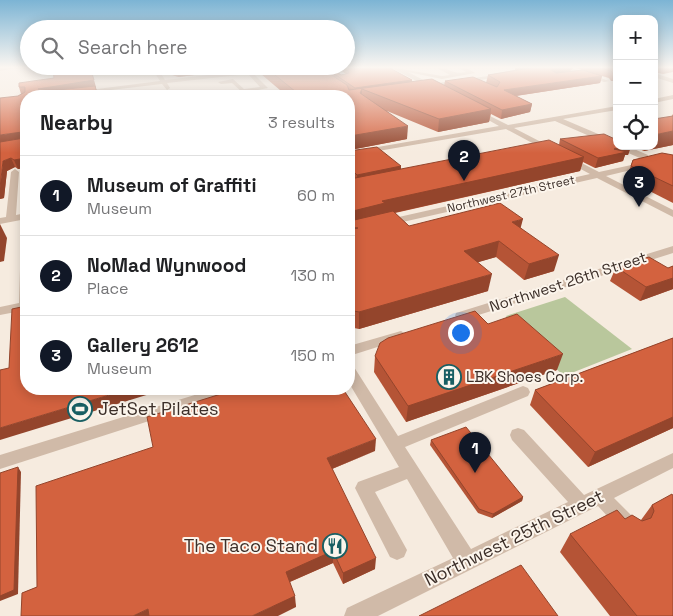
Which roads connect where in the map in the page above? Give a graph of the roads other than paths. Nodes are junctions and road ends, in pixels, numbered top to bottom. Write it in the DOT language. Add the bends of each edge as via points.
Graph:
graph roads {
  1 [pos="673,97"];
  2 [pos="658,100"];
  3 [pos="472,108"];
  4 [pos="613,109"];
  5 [pos="557,119"];
  6 [pos="506,127"];
  7 [pos="409,132"];
  8 [pos="421,142"];
  9 [pos="613,144"];
  10 [pos="548,148"];
  11 [pos="628,150"];
  12 [pos="527,152"];
  13 [pos="355,153"];
  14 [pos="645,157"];
  15 [pos="673,158"];
  16 [pos="15,172"];
  17 [pos="598,175"];
  18 [pos="20,184"];
  19 [pos="14,185"];
  20 [pos="20,199"];
  21 [pos="12,200"];
  22 [pos="673,214"];
  23 [pos="20,217"];
  24 [pos="11,219"];
  25 [pos="0,221"];
  26 [pos="378,225"];
  27 [pos="673,249"];
  28 [pos="20,306"];
  29 [pos="0,311"];
  30 [pos="449,320"];
  31 [pos="412,332"];
  32 [pos="355,349"];
  33 [pos="355,381"];
  34 [pos="523,392"];
  35 [pos="212,395"];
  36 [pos="518,435"];
  37 [pos="395,444"];
  38 [pos="673,460"];
  39 [pos="0,462"];
  40 [pos="411,470"];
  41 [pos="600,496"];
  42 [pos="582,505"];
  43 [pos="630,528"];
  44 [pos="397,550"];
  45 [pos="466,560"];
  46 [pos="355,616"];
  1 -- 2 [label="street"];
  3 -- 6 [label="street"];
  4 -- 5 [label="street"];
  5 -- 6 [label="street"];
  5 -- 9 [label="street"];
  6 -- 8 [label="street"];
  6 -- 10 [label="street"];
  7 -- 8 [label="street"];
  8 -- 13 [label="street"];
  10 -- 12 [label="street"];
  10 -- 17 [label="street"];
  11 -- 14 [label="street"];
  15 -- 17 [label="street, Northwest 27th Street"];
  16 -- 19 [label="street"];
  17 -- 22 [label="street"];
  17 -- 26 [label="street, Northwest 27th Street"];
  18 -- 19 [label="street"];
  19 -- 21 [label="street"];
  20 -- 21 [label="street"];
  21 -- 24 [label="street"];
  23 -- 24 [label="street"];
  24 -- 25 [label="street"];
  27 -- 30 [label="street, Northwest 26th Street"];
  28 -- 29 [label="street"];
  31 -- 32 [label="street"];
  33 -- 37 [label="street"];
  34 -- 37 [label="street"];
  35 -- 39 [label="street"];
  36 -- 42 [label="street"];
  37 -- 40 [label="street"];
  38 -- 41 [label="street, Northwest 25th Street"];
  40 -- 44 [label="street" via="364,488"];
  40 -- 45 [label="street"];
  41 -- 42 [label="street, Northwest 25th Street"];
  41 -- 43 [label="street"];
  42 -- 45 [label="street, Northwest 25th Street"];
  45 -- 46 [label="street, Northwest 25th Street"];
}
